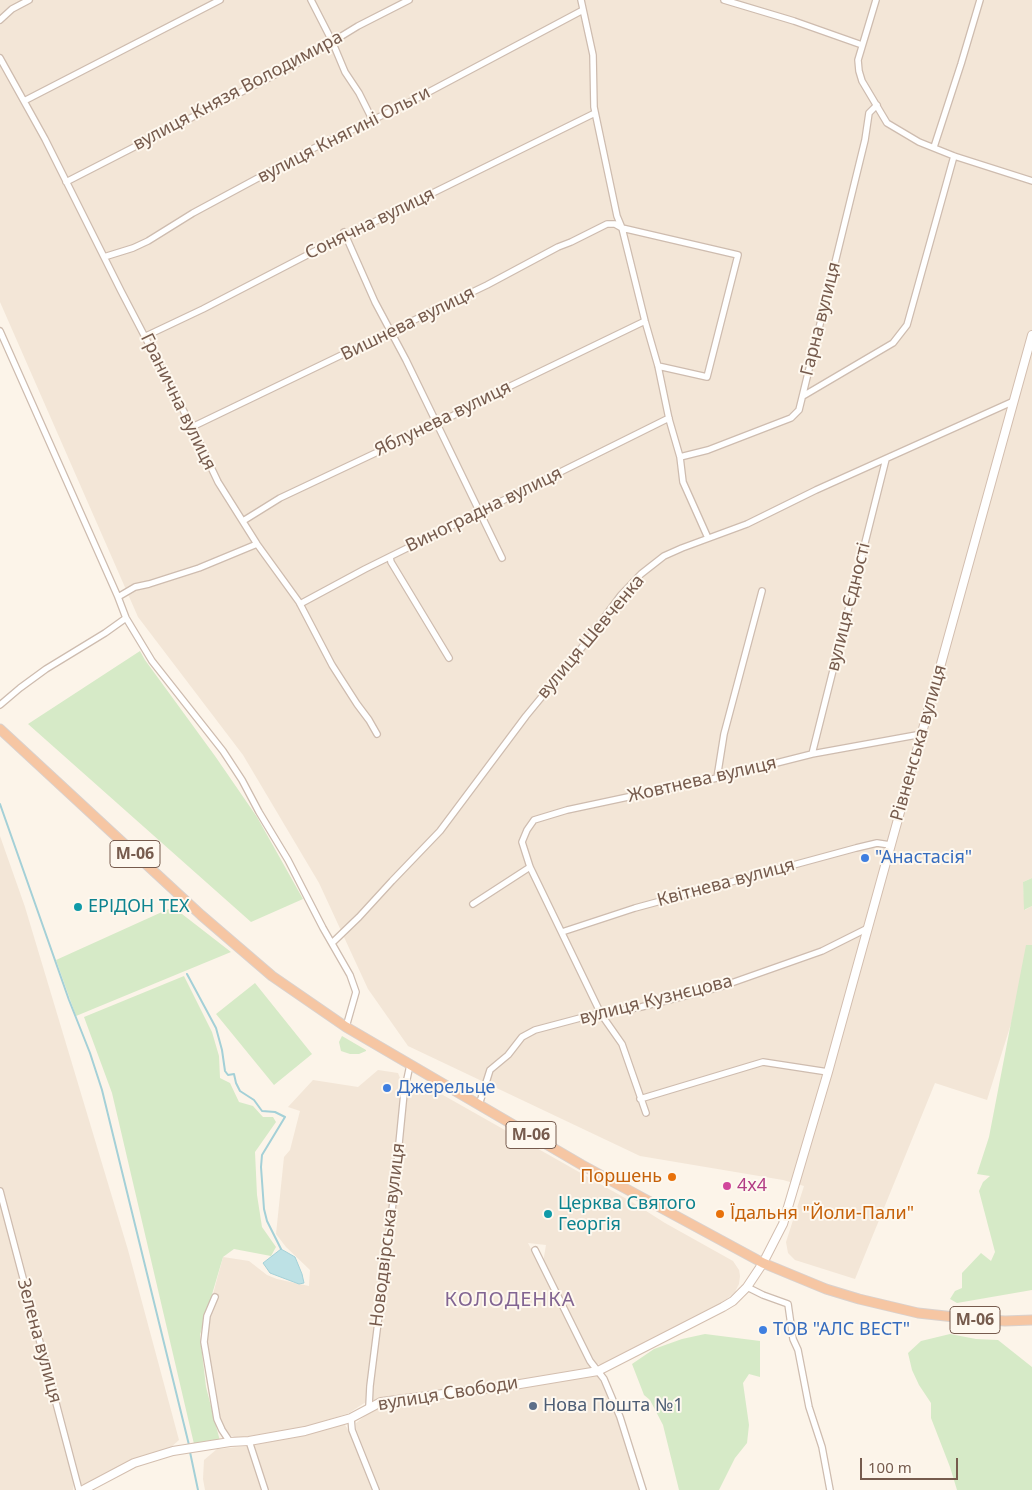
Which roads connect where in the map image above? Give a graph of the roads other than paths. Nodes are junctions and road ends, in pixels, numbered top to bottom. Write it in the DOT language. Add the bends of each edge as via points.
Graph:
graph roads {
  1 [pos="29,0"];
  2 [pos="220,0"];
  3 [pos="311,0"];
  4 [pos="409,0"];
  5 [pos="581,0"];
  6 [pos="724,0"];
  7 [pos="876,0"];
  8 [pos="980,0"];
  9 [pos="583,10"];
  10 [pos="0,20"];
  11 [pos="332,42"];
  12 [pos="862,45"];
  13 [pos="0,58"];
  14 [pos="24,101"];
  15 [pos="876,105"];
  16 [pos="595,113"];
  17 [pos="372,119"];
  18 [pos="934,148"];
  19 [pos="954,156"];
  20 [pos="1032,181"];
  21 [pos="66,182"];
  22 [pos="622,228"];
  23 [pos="345,234"];
  24 [pos="104,257"];
  25 [pos="645,321"];
  26 [pos="0,331"];
  27 [pos="392,332"];
  28 [pos="1032,335"];
  29 [pos="146,336"];
  30 [pos="658,366"];
  31 [pos="803,396"];
  32 [pos="1014,401"];
  33 [pos="669,418"];
  34 [pos="437,424"];
  35 [pos="192,427"];
  36 [pos="680,457"];
  37 [pos="886,459"];
  38 [pos="480,513"];
  39 [pos="243,521"];
  40 [pos="708,538"];
  41 [pos="258,544"];
  42 [pos="390,557"];
  43 [pos="502,558"];
  44 [pos="762,591"];
  45 [pos="118,597"];
  46 [pos="300,604"];
  47 [pos="126,618"];
  48 [pos="449,658"];
  49 [pos="0,705"];
  50 [pos="0,729"];
  51 [pos="377,734"];
  52 [pos="922,734"];
  53 [pos="812,754"];
  54 [pos="717,778"];
  55 [pos="890,844"];
  56 [pos="530,867"];
  57 [pos="473,904"];
  58 [pos="866,929"];
  59 [pos="562,932"];
  60 [pos="332,943"];
  61 [pos="601,1014"];
  62 [pos="346,1027"];
  63 [pos="410,1065"];
  64 [pos="828,1072"];
  65 [pos="640,1099"];
  66 [pos="479,1105"];
  67 [pos="646,1113"];
  68 [pos="0,1192"];
  69 [pos="535,1250"];
  70 [pos="763,1263"];
  71 [pos="747,1287"];
  72 [pos="215,1297"];
  73 [pos="1032,1320"];
  74 [pos="598,1370"];
  75 [pos="369,1406"];
  76 [pos="351,1418"];
  77 [pos="249,1441"];
  78 [pos="230,1442"];
  79 [pos="79,1490"];
  80 [pos="83,1490"];
  81 [pos="265,1490"];
  82 [pos="376,1490"];
  83 [pos="643,1490"];
  84 [pos="830,1490"];
  1 -- 10 [label="street"];
  2 -- 14 [label="street"];
  3 -- 11 [label="street"];
  4 -- 11 [label="street, вулиця Князя Володимира"];
  5 -- 9 [label="street"];
  6 -- 12 [label="street"];
  7 -- 12 [label="street"];
  8 -- 18 [label="street"];
  9 -- 16 [label="street" via="593,55"];
  9 -- 17 [label="street, вулиця Княгині Ольги"];
  11 -- 17 [label="street"];
  11 -- 21 [label="street, вулиця Князя Володимира"];
  12 -- 15 [label="street" via="859,71"];
  13 -- 14 [label="street, Гранична вулиця"];
  14 -- 21 [label="street, Гранична вулиця"];
  15 -- 18 [label="street" via="887,123"];
  15 -- 31 [label="street, Гарна вулиця" via="869,113"];
  16 -- 22 [label="street"];
  16 -- 23 [label="street, Сонячна вулиця"];
  17 -- 24 [label="street, вулиця Княгині Ольги" via="148,241"];
  18 -- 19 [label="street"];
  19 -- 20 [label="street"];
  19 -- 31 [label="street" via="907,325 893,343"];
  21 -- 24 [label="street, Гранична вулиця"];
  22 -- 25 [label="street"];
  22 -- 27 [label="street, Вишнева вулиця" via="607,224 594,229"];
  22 -- 30 [label="street, Вишнева вулиця" via="738,255 707,377"];
  23 -- 27 [label="street"];
  23 -- 29 [label="street, Сонячна вулиця"];
  24 -- 29 [label="street, Гранична вулиця"];
  25 -- 30 [label="street"];
  25 -- 34 [label="street, Яблунева вулиця"];
  26 -- 45 [label="street"];
  27 -- 34 [label="street"];
  27 -- 35 [label="street, Вишнева вулиця"];
  28 -- 32 [label="main road, Рівненська вулиця"];
  29 -- 35 [label="street, Гранична вулиця"];
  30 -- 33 [label="street"];
  31 -- 36 [label="street, Гарна вулиця" via="799,410 791,418 708,450"];
  32 -- 37 [label="street, вулиця Шевченка"];
  32 -- 52 [label="main road, Рівненська вулиця"];
  33 -- 36 [label="street"];
  33 -- 38 [label="street, Виноградна вулиця"];
  34 -- 38 [label="street"];
  34 -- 39 [label="street, Яблунева вулиця" via="280,498"];
  35 -- 39 [label="street, Гранична вулиця" via="218,482"];
  36 -- 40 [label="street" via="683,482"];
  37 -- 40 [label="street, вулиця Шевченка" via="747,524"];
  37 -- 53 [label="street, вулиця Єдності"];
  38 -- 42 [label="street, Виноградна вулиця"];
  38 -- 43 [label="street"];
  39 -- 41 [label="street, Гранична вулиця"];
  40 -- 60 [label="street, вулиця Шевченка" via="664,556 621,595 440,831"];
  41 -- 45 [label="street" via="199,568 135,587"];
  41 -- 46 [label="street, Гранична вулиця"];
  42 -- 46 [label="street, Виноградна вулиця"];
  42 -- 48 [label="street"];
  44 -- 54 [label="street" via="724,734"];
  45 -- 47 [label="street"];
  46 -- 51 [label="street, Гранична вулиця" via="332,665"];
  47 -- 49 [label="street" via="46,669"];
  47 -- 60 [label="street" via="152,661 242,780"];
  50 -- 62 [label="highway, М-06" via="251,959"];
  52 -- 53 [label="street, Жовтнева вулиця"];
  52 -- 55 [label="main road, Рівненська вулиця"];
  53 -- 54 [label="street, Жовтнева вулиця"];
  54 -- 56 [label="street, Жовтнева вулиця" via="534,820 522,842"];
  55 -- 58 [label="main road, Рівненська вулиця"];
  55 -- 59 [label="street, Квітнева вулиця" via="877,842"];
  56 -- 57 [label="street"];
  56 -- 59 [label="street, Жовтнева вулиця"];
  58 -- 61 [label="street, вулиця Кузнєцова" via="822,951 720,987"];
  58 -- 64 [label="main road, Рівненська вулиця"];
  59 -- 61 [label="street, Жовтнева вулиця"];
  60 -- 62 [label="street" via="356,992"];
  61 -- 65 [label="street, Жовтнева вулиця" via="622,1044"];
  61 -- 66 [label="street, вулиця Кузнєцова" via="522,1036 508,1055 490,1070"];
  62 -- 63 [label="highway, М-06"];
  63 -- 66 [label="highway, М-06"];
  63 -- 75 [label="street, Новодвірська вулиця" via="404,1093"];
  64 -- 65 [label="street" via="763,1062"];
  64 -- 70 [label="main road, Рівненська вулиця" via="783,1224"];
  65 -- 67 [label="street, Жовтнева вулиця"];
  66 -- 70 [label="highway, М-06"];
  68 -- 79 [label="street, Зелена вулиця"];
  69 -- 74 [label="street" via="590,1361"];
  70 -- 71 [label="main road, вулиця Свободи"];
  70 -- 73 [label="highway, М-06" via="859,1299 918,1313 1005,1321"];
  71 -- 74 [label="main road, вулиця Свободи" via="723,1307"];
  71 -- 84 [label="street" via="788,1304 793,1339"];
  72 -- 78 [label="street" via="207,1316 204,1342 217,1419"];
  74 -- 75 [label="main road, вулиця Свободи" via="505,1386 400,1398"];
  74 -- 83 [label="street" via="620,1417"];
  75 -- 76 [label="main road, вулиця Свободи"];
  76 -- 77 [label="main road, вулиця Свободи" via="305,1431"];
  76 -- 82 [label="street" via="352,1430"];
  77 -- 78 [label="main road, вулиця Свободи"];
  77 -- 81 [label="street"];
  78 -- 80 [label="main road, вулиця Свободи" via="134,1462"];
}
